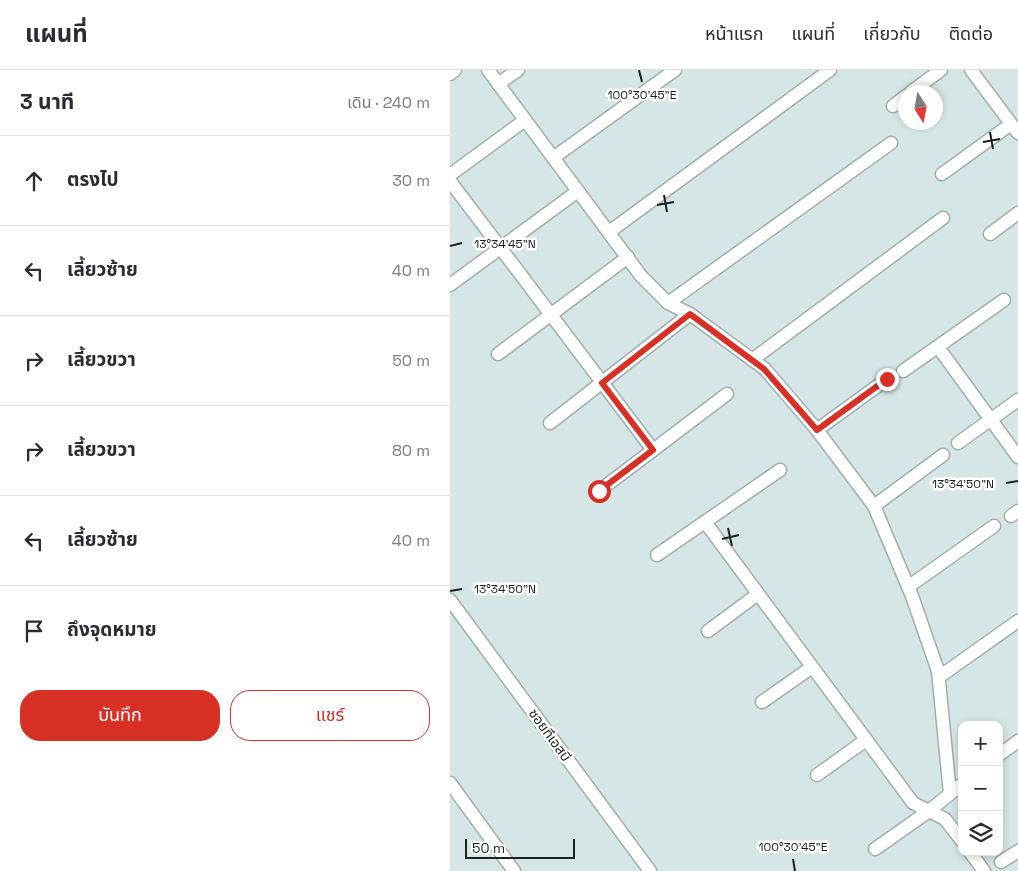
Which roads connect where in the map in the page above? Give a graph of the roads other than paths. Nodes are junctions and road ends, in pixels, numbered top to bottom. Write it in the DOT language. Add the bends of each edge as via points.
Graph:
graph roads {
  1 [pos="455,70"];
  2 [pos="488,70"];
  3 [pos="518,70"];
  4 [pos="675,70"];
  5 [pos="830,70"];
  6 [pos="941,70"];
  7 [pos="971,70"];
  8 [pos="450,74"];
  9 [pos="498,84"];
  10 [pos="921,85"];
  11 [pos="898,102"];
  12 [pos="893,106"];
  13 [pos="525,120"];
  14 [pos="1015,128"];
  15 [pos="891,143"];
  16 [pos="553,158"];
  17 [pos="942,174"];
  18 [pos="450,175"];
  19 [pos="450,181"];
  20 [pos="578,191"];
  21 [pos="1018,213"];
  22 [pos="943,218"];
  23 [pos="609,232"];
  24 [pos="990,234"];
  25 [pos="500,248"];
  26 [pos="628,258"];
  27 [pos="450,285"];
  28 [pos="1004,300"];
  29 [pos="668,302"];
  30 [pos="690,314"];
  31 [pos="551,315"];
  32 [pos="938,347"];
  33 [pos="498,354"];
  34 [pos="752,360"];
  35 [pos="904,371"];
  36 [pos="887,379"];
  37 [pos="602,383"];
  38 [pos="727,394"];
  39 [pos="1018,400"];
  40 [pos="991,420"];
  41 [pos="550,423"];
  42 [pos="817,430"];
  43 [pos="958,443"];
  44 [pos="653,450"];
  45 [pos="943,456"];
  46 [pos="1018,457"];
  47 [pos="780,470"];
  48 [pos="599,491"];
  49 [pos="874,506"];
  50 [pos="705,522"];
  51 [pos="994,526"];
  52 [pos="657,555"];
  53 [pos="908,586"];
  54 [pos="758,594"];
  55 [pos="450,600"];
  56 [pos="1018,622"];
  57 [pos="708,631"];
  58 [pos="812,667"];
  59 [pos="939,677"];
  60 [pos="762,702"];
  61 [pos="866,740"];
  62 [pos="1016,745"];
  63 [pos="1003,753"];
  64 [pos="817,775"];
  65 [pos="450,783"];
  66 [pos="958,787"];
  67 [pos="950,794"];
  68 [pos="928,811"];
  69 [pos="958,836"];
  70 [pos="874,848"];
  71 [pos="1018,851"];
  72 [pos="973,856"];
  73 [pos="1001,862"];
  74 [pos="514,871"];
  75 [pos="650,871"];
  76 [pos="984,871"];
  1 -- 8 [label="street"];
  2 -- 9 [label="street"];
  3 -- 9 [label="street"];
  4 -- 16 [label="street"];
  5 -- 23 [label="street"];
  6 -- 10 [label="street"];
  7 -- 14 [label="street"];
  9 -- 13 [label="street"];
  11 -- 12 [label="street"];
  13 -- 16 [label="street"];
  13 -- 18 [label="street"];
  14 -- 17 [label="street"];
  15 -- 29 [label="street"];
  16 -- 20 [label="street"];
  19 -- 25 [label="street"];
  20 -- 23 [label="street"];
  20 -- 25 [label="street"];
  21 -- 24 [label="street"];
  22 -- 34 [label="street"];
  23 -- 26 [label="street"];
  25 -- 27 [label="street"];
  25 -- 31 [label="street"];
  26 -- 29 [label="street"];
  26 -- 31 [label="street"];
  28 -- 32 [label="street"];
  29 -- 30 [label="street"];
  30 -- 34 [label="street"];
  30 -- 37 [label="street"];
  31 -- 33 [label="street"];
  31 -- 37 [label="street"];
  32 -- 35 [label="street"];
  32 -- 40 [label="street"];
  34 -- 42 [label="street" via="764,369"];
  36 -- 42 [label="street"];
  37 -- 41 [label="street"];
  37 -- 44 [label="street"];
  38 -- 44 [label="street"];
  39 -- 40 [label="street"];
  40 -- 43 [label="street"];
  40 -- 46 [label="street"];
  42 -- 49 [label="street"];
  44 -- 48 [label="street"];
  45 -- 49 [label="street"];
  47 -- 50 [label="street"];
  49 -- 53 [label="street"];
  50 -- 52 [label="street"];
  50 -- 54 [label="street"];
  51 -- 53 [label="street"];
  53 -- 59 [label="street"];
  54 -- 57 [label="street"];
  54 -- 58 [label="street"];
  55 -- 75 [label="street, ซอยทีเอสบี"];
  56 -- 59 [label="street"];
  58 -- 60 [label="street"];
  58 -- 61 [label="street"];
  59 -- 67 [label="street"];
  61 -- 64 [label="street"];
  61 -- 68 [label="street" via="913,803"];
  62 -- 63 [label="street"];
  65 -- 74 [label="street"];
  66 -- 67 [label="street"];
  67 -- 68 [label="street"];
  68 -- 69 [label="street" via="946,819"];
  68 -- 70 [label="street"];
  71 -- 73 [label="street"];
  72 -- 76 [label="street"];
}
